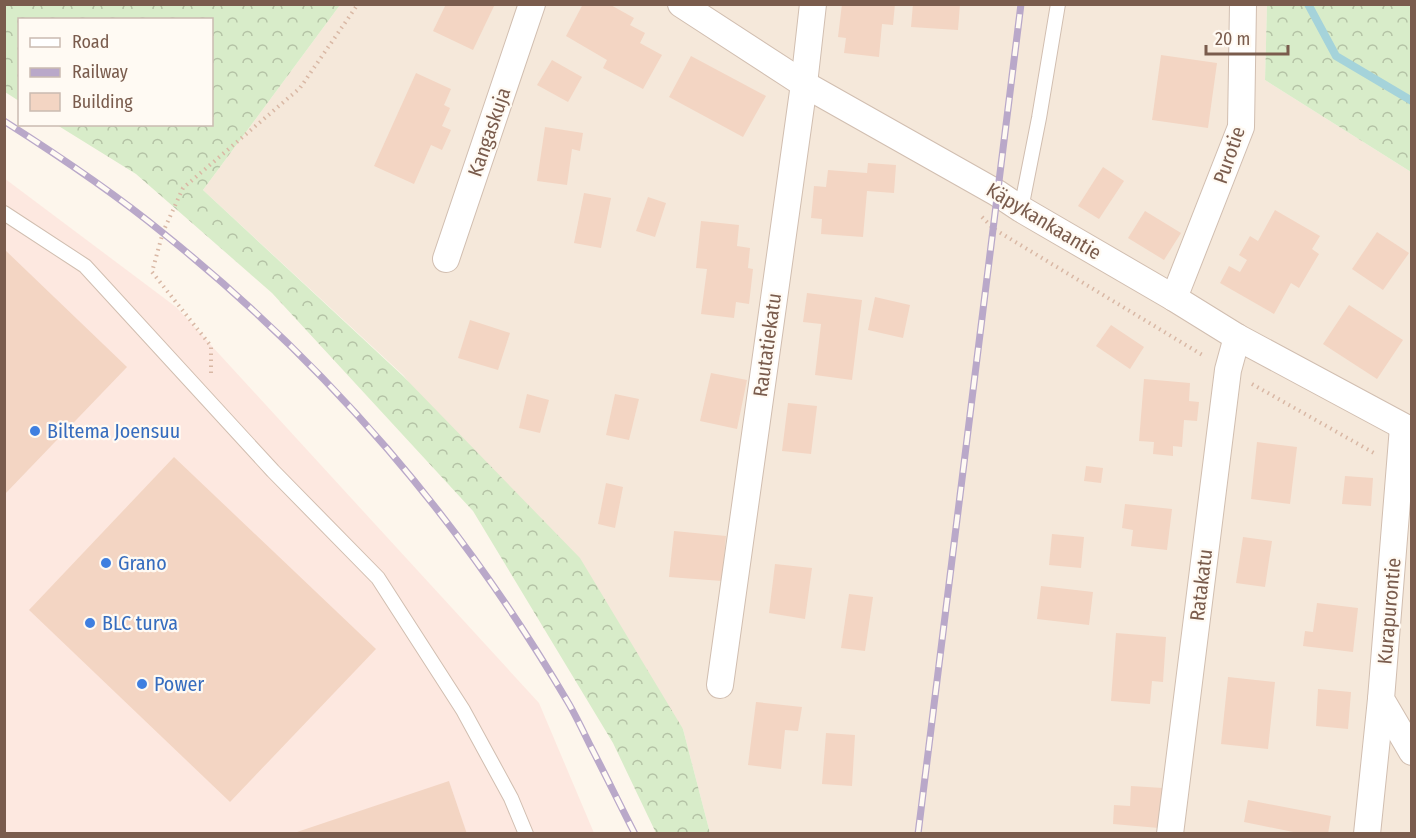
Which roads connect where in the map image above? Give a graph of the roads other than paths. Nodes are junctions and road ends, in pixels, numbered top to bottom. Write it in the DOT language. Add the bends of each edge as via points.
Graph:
graph roads {
  1 [pos="532,4"];
  2 [pos="681,4"];
  3 [pos="813,4"];
  4 [pos="1058,4"];
  5 [pos="1243,4"];
  6 [pos="804,84"];
  7 [pos="1022,209"];
  8 [pos="4,213"];
  9 [pos="446,259"];
  10 [pos="1174,298"];
  11 [pos="1238,337"];
  12 [pos="1407,429"];
  13 [pos="720,685"];
  14 [pos="1381,699"];
  15 [pos="1412,752"];
  16 [pos="526,834"];
  17 [pos="1170,834"];
  18 [pos="1367,834"];
  1 -- 9 [label="street, Kangaskuja"];
  2 -- 6 [label="street, Käpykankaantie"];
  3 -- 6 [label="street, Rautatiekatu"];
  4 -- 7 [label="lane"];
  5 -- 10 [label="street, Purotie" via="1242,127"];
  6 -- 7 [label="street, Käpykankaantie"];
  6 -- 13 [label="street, Rautatiekatu"];
  7 -- 10 [label="street, Käpykankaantie"];
  8 -- 16 [label="lane" via="85,266 273,471 378,578 463,710"];
  10 -- 11 [label="street, Käpykankaantie"];
  11 -- 12 [label="street, Käpykankaantie"];
  11 -- 17 [label="street, Ratakatu" via="1228,370"];
  12 -- 14 [label="street, Kurapurontie"];
  14 -- 15 [label="street"];
  14 -- 18 [label="street, Kurapurontie"];
}
